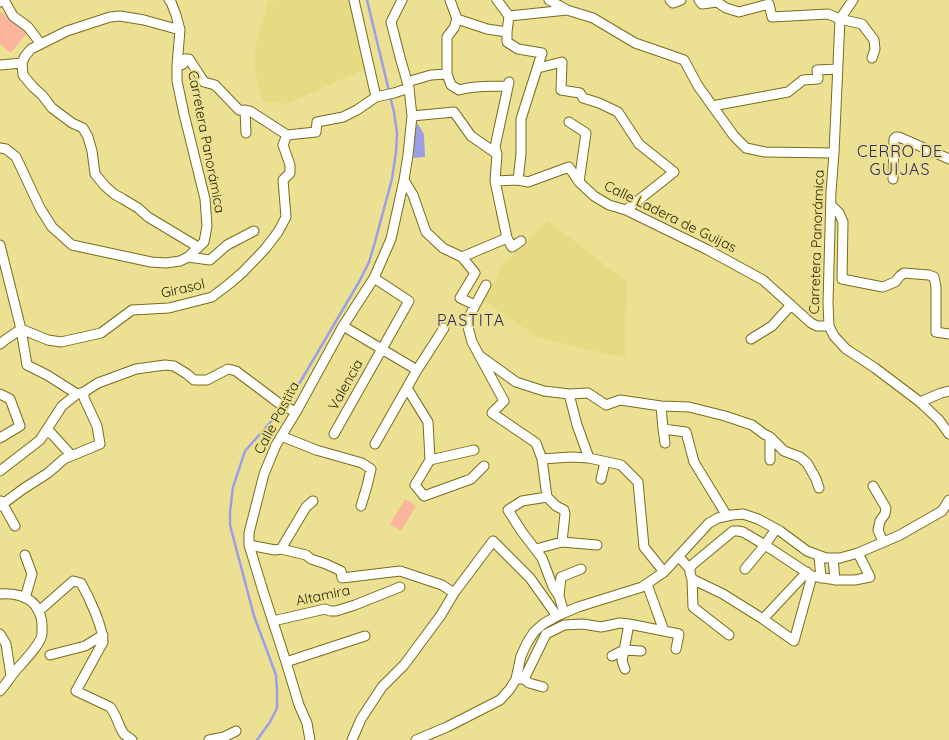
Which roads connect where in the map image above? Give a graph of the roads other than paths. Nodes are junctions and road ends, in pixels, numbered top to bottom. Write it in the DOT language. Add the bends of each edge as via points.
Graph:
graph roads {
  1 [pos="169,0"];
  2 [pos="354,0"];
  3 [pos="402,0"];
  4 [pos="450,0"];
  5 [pos="497,0"];
  6 [pos="549,0"];
  7 [pos="670,0"];
  8 [pos="681,0"];
  9 [pos="699,0"];
  10 [pos="853,0"];
  11 [pos="0,2"];
  12 [pos="567,10"];
  13 [pos="509,16"];
  14 [pos="458,19"];
  15 [pos="840,19"];
  16 [pos="180,30"];
  17 [pos="507,32"];
  18 [pos="41,44"];
  19 [pos="872,58"];
  20 [pos="22,63"];
  21 [pos="177,65"];
  22 [pos="0,66"];
  23 [pos="538,68"];
  24 [pos="838,69"];
  25 [pos="447,74"];
  26 [pos="408,85"];
  27 [pos="379,96"];
  28 [pos="712,106"];
  29 [pos="245,110"];
  30 [pos="412,116"];
  31 [pos="568,122"];
  32 [pos="246,133"];
  33 [pos="287,135"];
  34 [pos="0,148"];
  35 [pos="497,154"];
  36 [pos="834,154"];
  37 [pos="949,158"];
  38 [pos="404,180"];
  39 [pos="518,180"];
  40 [pos="893,180"];
  41 [pos="495,181"];
  42 [pos="579,182"];
  43 [pos="831,205"];
  44 [pos="626,210"];
  45 [pos="254,231"];
  46 [pos="507,238"];
  47 [pos="521,241"];
  48 [pos="0,245"];
  49 [pos="198,248"];
  50 [pos="188,257"];
  51 [pos="462,257"];
  52 [pos="374,278"];
  53 [pos="486,285"];
  54 [pos="791,305"];
  55 [pos="475,306"];
  56 [pos="343,326"];
  57 [pos="829,326"];
  58 [pos="444,328"];
  59 [pos="21,329"];
  60 [pos="949,334"];
  61 [pos="751,339"];
  62 [pos="0,344"];
  63 [pos="382,349"];
  64 [pos="480,356"];
  65 [pos="417,370"];
  66 [pos="407,388"];
  67 [pos="949,391"];
  68 [pos="81,393"];
  69 [pos="0,394"];
  70 [pos="569,394"];
  71 [pos="920,402"];
  72 [pos="661,406"];
  73 [pos="294,411"];
  74 [pos="663,429"];
  75 [pos="45,432"];
  76 [pos="334,434"];
  77 [pos="949,434"];
  78 [pos="281,436"];
  79 [pos="770,437"];
  80 [pos="0,438"];
  81 [pos="665,443"];
  82 [pos="375,444"];
  83 [pos="474,450"];
  84 [pos="71,455"];
  85 [pos="589,458"];
  86 [pos="542,459"];
  87 [pos="430,460"];
  88 [pos="770,460"];
  89 [pos="605,462"];
  90 [pos="484,466"];
  91 [pos="0,471"];
  92 [pos="601,479"];
  93 [pos="873,486"];
  94 [pos="819,488"];
  95 [pos="547,497"];
  96 [pos="949,500"];
  97 [pos="313,501"];
  98 [pos="1,504"];
  99 [pos="361,506"];
  100 [pos="727,516"];
  101 [pos="15,526"];
  102 [pos="776,529"];
  103 [pos="562,542"];
  104 [pos="883,542"];
  105 [pos="597,544"];
  106 [pos="250,545"];
  107 [pos="765,545"];
  108 [pos="282,549"];
  109 [pos="536,549"];
  110 [pos="858,553"];
  111 [pos="25,555"];
  112 [pos="819,556"];
  113 [pos="679,557"];
  114 [pos="833,558"];
  115 [pos="690,568"];
  116 [pos="746,568"];
  117 [pos="581,569"];
  118 [pos="664,572"];
  119 [pos="813,575"];
  120 [pos="692,579"];
  121 [pos="835,580"];
  122 [pos="647,584"];
  123 [pos="400,587"];
  124 [pos="454,593"];
  125 [pos="0,594"];
  126 [pos="559,596"];
  127 [pos="26,598"];
  128 [pos="39,611"];
  129 [pos="560,614"];
  130 [pos="763,619"];
  131 [pos="272,622"];
  132 [pos="629,624"];
  133 [pos="664,631"];
  134 [pos="0,634"];
  135 [pos="103,635"];
  136 [pos="729,635"];
  137 [pos="365,636"];
  138 [pos="676,649"];
  139 [pos="624,650"];
  140 [pos="641,651"];
  141 [pos="50,655"];
  142 [pos="612,656"];
  143 [pos="286,662"];
  144 [pos="625,670"];
  145 [pos="12,676"];
  146 [pos="520,679"];
  147 [pos="543,687"];
  148 [pos="0,692"];
  149 [pos="236,731"];
  150 [pos="132,740"];
  151 [pos="209,740"];
  152 [pos="310,740"];
  153 [pos="352,740"];
  154 [pos="416,740"];
  1 -- 16 [label="street, Carretera Panorámica"];
  2 -- 27 [label="street"];
  3 -- 26 [label="street, Calle Pastita" via="391,22"];
  4 -- 14 [label="street"];
  5 -- 13 [label="street"];
  6 -- 12 [label="street"];
  7 -- 8 [label="street" via="673,3"];
  9 -- 15 [label="street" via="702,4 717,2 739,12 769,4 772,17 828,14"];
  10 -- 15 [label="street"];
  11 -- 18 [label="street" via="4,0 13,16 28,27"];
  12 -- 13 [label="street"];
  12 -- 28 [label="street" via="593,18 635,44 684,60"];
  13 -- 17 [label="street"];
  14 -- 17 [label="street" via="487,29"];
  14 -- 25 [label="street" via="447,37"];
  15 -- 19 [label="street" via="862,24 874,40"];
  15 -- 24 [label="street, Carretera Panorámica"];
  16 -- 18 [label="street" via="144,20 110,17 67,31"];
  16 -- 21 [label="street, Carretera Panorámica"];
  17 -- 23 [label="street" via="507,42 518,49 542,53"];
  18 -- 20 [label="street" via="31,49"];
  20 -- 22 [label="street"];
  20 -- 49 [label="street" via="24,75 52,108 83,128 92,150 95,174 105,186"];
  21 -- 29 [label="street" via="189,59 204,82 215,85 239,110"];
  21 -- 49 [label="street, Carretera Panorámica" via="177,81 205,199 208,226 204,242"];
  23 -- 39 [label="street" via="521,119"];
  23 -- 44 [label="street" via="562,62 561,90 580,93 583,98 618,112 639,144 674,172"];
  24 -- 28 [label="street" via="817,70 818,79 803,80 788,92"];
  24 -- 36 [label="street, Carretera Panorámica"];
  25 -- 26 [label="street" via="431,75"];
  25 -- 35 [label="street" via="451,85 460,90 508,84 495,147"];
  26 -- 27 [label="street" via="394,93"];
  26 -- 30 [label="street, Calle Pastita"];
  27 -- 33 [label="street" via="343,117 317,122 316,132"];
  28 -- 36 [label="street" via="746,148 765,152"];
  29 -- 32 [label="street"];
  29 -- 33 [label="street"];
  30 -- 35 [label="street" via="454,112 472,136"];
  30 -- 38 [label="street, Calle Pastita"];
  31 -- 42 [label="street" via="586,133"];
  33 -- 59 [label="street, Girasol" via="284,145 290,173 283,180 286,217 265,249 212,297 169,308 132,310 101,333 61,342 48,340"];
  34 -- 50 [label="street, Carretera Panorámica" via="6,149 16,157 52,227 72,245 151,262 166,263"];
  35 -- 41 [label="street"];
  36 -- 43 [label="street, Carretera Panorámica"];
  37 -- 40 [label="street" via="896,137"];
  38 -- 51 [label="street" via="413,195 426,232 443,248"];
  38 -- 52 [label="street, Calle Pastita" via="391,239"];
  39 -- 41 [label="street, Calle Ladera de Guijas"];
  39 -- 42 [label="street, Calle Ladera de Guijas" via="528,182 569,167"];
  41 -- 46 [label="street"];
  42 -- 44 [label="street, Calle Ladera de Guijas" via="609,205"];
  43 -- 57 [label="street, Carretera Panorámica"];
  43 -- 60 [label="street" via="843,222 842,279 883,287 895,282 904,273 934,277 936,332"];
  44 -- 54 [label="street, Calle Ladera de Guijas" via="763,280"];
  45 -- 50 [label="street" via="227,244 210,260"];
  46 -- 47 [label="street" via="512,247"];
  46 -- 51 [label="street"];
  48 -- 59 [label="street"];
  49 -- 50 [label="street, Carretera Panorámica"];
  51 -- 55 [label="street" via="475,273 460,298"];
  52 -- 56 [label="street, Calle Pastita"];
  52 -- 63 [label="street, Valencia" via="409,301"];
  53 -- 55 [label="street"];
  54 -- 57 [label="street, Calle Ladera de Guijas" via="811,323"];
  54 -- 61 [label="street" via="772,326"];
  55 -- 64 [label="street" via="468,327 472,342"];
  56 -- 63 [label="street"];
  56 -- 73 [label="street, Calle Pastita"];
  57 -- 71 [label="street, Carretera Panorámica" via="846,350"];
  58 -- 65 [label="street"];
  59 -- 62 [label="street"];
  59 -- 68 [label="street" via="27,365"];
  63 -- 65 [label="street"];
  63 -- 76 [label="street, Valencia"];
  64 -- 70 [label="street" via="516,382 544,391"];
  64 -- 86 [label="street" via="504,401 492,413 536,443"];
  65 -- 66 [label="street"];
  66 -- 82 [label="street"];
  66 -- 87 [label="street" via="428,422"];
  67 -- 71 [label="street"];
  68 -- 73 [label="street" via="98,383 136,369 174,366 194,380 207,380 228,370 236,371 280,404"];
  68 -- 75 [label="street" via="62,406"];
  68 -- 84 [label="street" via="97,426 100,444"];
  69 -- 80 [label="street" via="10,399 20,426"];
  70 -- 72 [label="street" via="588,393 606,405 620,400"];
  70 -- 85 [label="street" via="576,425"];
  71 -- 77 [label="street, Carretera Panorámica"];
  72 -- 74 [label="street"];
  72 -- 79 [label="street" via="689,407 725,416 752,425"];
  73 -- 78 [label="street, Calle Pastita"];
  74 -- 81 [label="street"];
  74 -- 100 [label="street" via="686,432 694,462"];
  75 -- 84 [label="street" via="51,433"];
  75 -- 91 [label="street" via="40,440"];
  78 -- 99 [label="street" via="316,450 362,463 370,469"];
  78 -- 106 [label="street, Calle Pastita" via="264,474 249,533"];
  79 -- 88 [label="street"];
  79 -- 94 [label="street" via="784,451 800,457 807,463"];
  83 -- 87 [label="street"];
  84 -- 98 [label="street"];
  85 -- 86 [label="street"];
  85 -- 89 [label="street"];
  86 -- 95 [label="street"];
  87 -- 90 [label="street" via="415,485 424,496 472,479"];
  89 -- 92 [label="street"];
  89 -- 118 [label="street" via="621,465 638,482 644,548"];
  93 -- 104 [label="street" via="886,508 878,530"];
  95 -- 103 [label="street" via="564,510"];
  95 -- 109 [label="street" via="522,501 508,510"];
  96 -- 104 [label="street" via="942,511"];
  97 -- 108 [label="street" via="306,507"];
  98 -- 101 [label="street"];
  100 -- 102 [label="street" via="751,516"];
  100 -- 113 [label="street" via="709,523"];
  102 -- 107 [label="street"];
  102 -- 112 [label="street" via="807,551"];
  103 -- 105 [label="street"];
  103 -- 109 [label="street"];
  104 -- 110 [label="street"];
  106 -- 108 [label="street"];
  106 -- 131 [label="street, Calle Pastita"];
  107 -- 115 [label="street" via="743,532 733,531"];
  107 -- 116 [label="street"];
  107 -- 119 [label="street"];
  108 -- 124 [label="street" via="306,555 341,571 342,578 400,570 442,585"];
  109 -- 126 [label="street"];
  110 -- 114 [label="street"];
  110 -- 121 [label="street" via="870,577"];
  111 -- 127 [label="street" via="32,574"];
  112 -- 114 [label="street"];
  112 -- 119 [label="street"];
  113 -- 115 [label="street"];
  113 -- 118 [label="street"];
  114 -- 121 [label="street"];
  115 -- 120 [label="street"];
  117 -- 126 [label="street" via="561,577"];
  118 -- 122 [label="street"];
  119 -- 121 [label="street"];
  119 -- 130 [label="street"];
  119 -- 130 [label="street" via="794,641"];
  120 -- 130 [label="street" via="723,594"];
  120 -- 136 [label="street" via="693,607"];
  122 -- 129 [label="street"];
  122 -- 133 [label="street"];
  123 -- 131 [label="street, Altamira" via="336,611 325,609"];
  124 -- 129 [label="street" via="493,541 530,578"];
  124 -- 153 [label="street" via="404,665 382,687 361,719"];
  125 -- 127 [label="street"];
  126 -- 129 [label="street"];
  127 -- 128 [label="street"];
  128 -- 135 [label="street" via="72,581 81,583"];
  128 -- 145 [label="street" via="42,635 33,651"];
  129 -- 146 [label="street" via="543,624 527,643 521,656"];
  131 -- 143 [label="street, Calle Pastita"];
  132 -- 133 [label="street"];
  132 -- 139 [label="street"];
  132 -- 146 [label="street" via="601,627 570,624 557,628 546,634"];
  133 -- 138 [label="street" via="679,634"];
  134 -- 145 [label="street" via="6,644"];
  135 -- 141 [label="street" via="85,646"];
  135 -- 150 [label="street" via="103,642 76,691 110,707 124,734"];
  137 -- 143 [label="street"];
  139 -- 140 [label="street"];
  139 -- 142 [label="street"];
  139 -- 144 [label="street" via="622,661"];
  143 -- 152 [label="street, Calle Pastita" via="307,723"];
  145 -- 148 [label="street"];
  146 -- 147 [label="street"];
  146 -- 154 [label="street" via="500,700"];
  149 -- 151 [label="street"];
}
